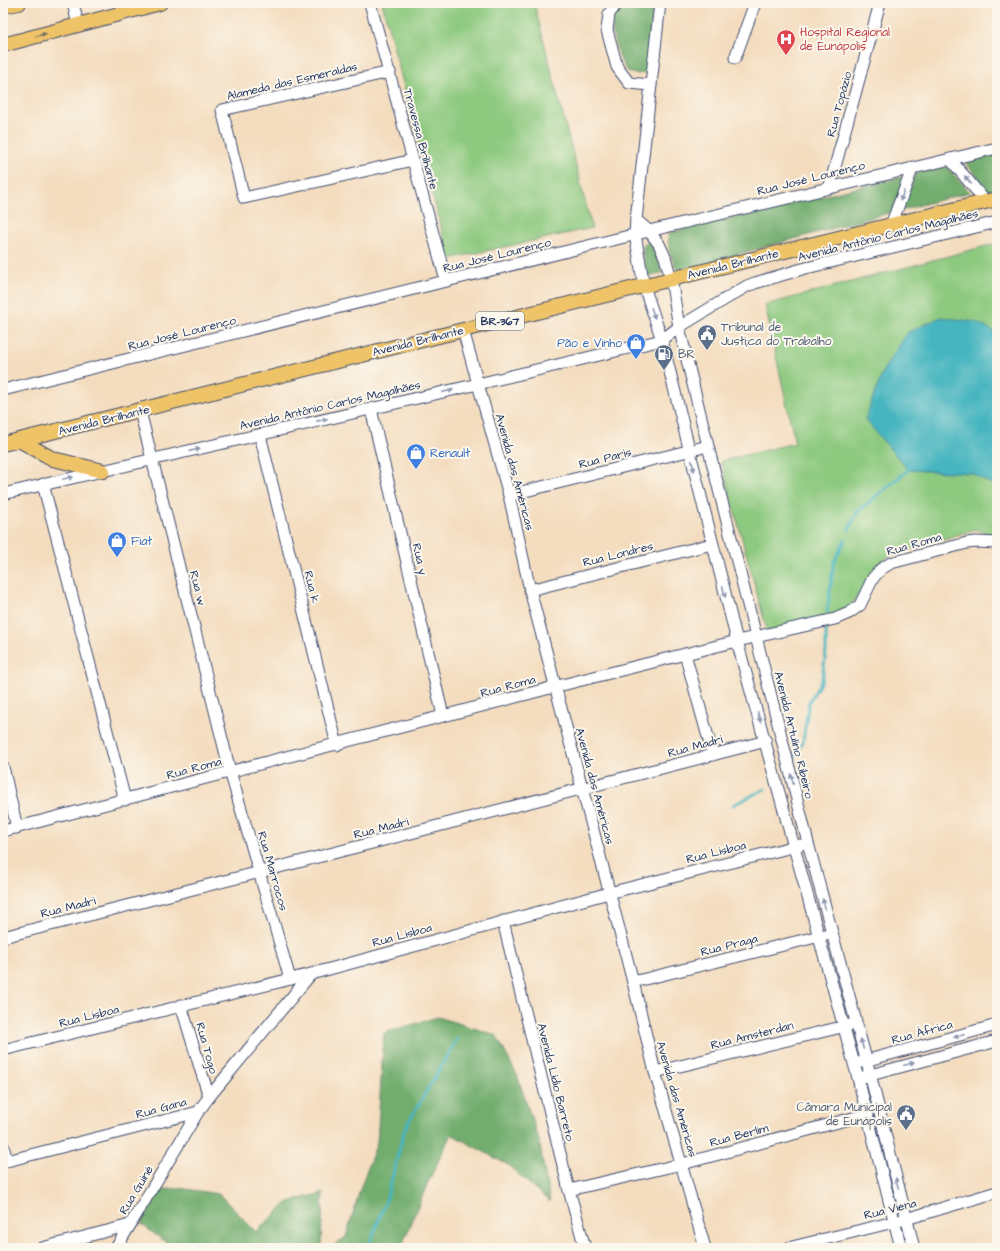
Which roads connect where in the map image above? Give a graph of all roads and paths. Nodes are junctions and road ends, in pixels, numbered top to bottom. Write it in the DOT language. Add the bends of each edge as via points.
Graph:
graph roads {
  1 [pos="19,3"];
  2 [pos="73,3"];
  3 [pos="160,3"];
  4 [pos="370,3"];
  5 [pos="617,3"];
  6 [pos="660,3"];
  7 [pos="755,3"];
  8 [pos="880,3"];
  9 [pos="3,6"];
  10 [pos="78,25"];
  11 [pos="3,45"];
  12 [pos="735,58"];
  13 [pos="390,72"];
  14 [pos="651,85"];
  15 [pos="997,148"];
  16 [pos="950,159"];
  17 [pos="413,160"];
  18 [pos="913,167"];
  19 [pos="834,186"];
  20 [pos="991,201"];
  21 [pos="636,220"];
  22 [pos="997,222"];
  23 [pos="891,225"];
  24 [pos="649,231"];
  25 [pos="634,234"];
  26 [pos="671,279"];
  27 [pos="446,281"];
  28 [pos="644,286"];
  29 [pos="679,327"];
  30 [pos="463,330"];
  31 [pos="662,340"];
  32 [pos="478,384"];
  33 [pos="3,390"];
  34 [pos="371,409"];
  35 [pos="140,411"];
  36 [pos="260,435"];
  37 [pos="19,440"];
  38 [pos="3,444"];
  39 [pos="708,446"];
  40 [pos="689,450"];
  41 [pos="153,459"];
  42 [pos="103,471"];
  43 [pos="43,484"];
  44 [pos="3,494"];
  45 [pos="509,495"];
  46 [pos="997,543"];
  47 [pos="712,544"];
  48 [pos="530,590"];
  49 [pos="756,637"];
  50 [pos="737,641"];
  51 [pos="685,654"];
  52 [pos="554,687"];
  53 [pos="444,716"];
  54 [pos="766,741"];
  55 [pos="338,745"];
  56 [pos="713,755"];
  57 [pos="3,767"];
  58 [pos="230,771"];
  59 [pos="582,789"];
  60 [pos="125,800"];
  61 [pos="17,828"];
  62 [pos="3,831"];
  63 [pos="808,843"];
  64 [pos="794,846"];
  65 [pos="260,872"];
  66 [pos="609,892"];
  67 [pos="503,921"];
  68 [pos="832,933"];
  69 [pos="818,936"];
  70 [pos="3,937"];
  71 [pos="311,974"];
  72 [pos="290,979"];
  73 [pos="633,982"];
  74 [pos="181,1005"];
  75 [pos="856,1023"];
  76 [pos="997,1025"];
  77 [pos="844,1026"];
  78 [pos="997,1041"];
  79 [pos="3,1050"];
  80 [pos="866,1061"];
  81 [pos="855,1064"];
  82 [pos="655,1072"];
  83 [pos="870,1074"];
  84 [pos="858,1078"];
  85 [pos="209,1098"];
  86 [pos="198,1112"];
  87 [pos="868,1114"];
  88 [pos="3,1146"];
  89 [pos="5,1162"];
  90 [pos="682,1164"];
  91 [pos="569,1190"];
  92 [pos="997,1192"];
  93 [pos="906,1219"];
  94 [pos="894,1221"];
  95 [pos="130,1225"];
  96 [pos="42,1248"];
  97 [pos="116,1248"];
  98 [pos="585,1248"];
  99 [pos="705,1248"];
  100 [pos="788,1248"];
  101 [pos="901,1248"];
  102 [pos="914,1248"];
  1 -- 9 [label="main road"];
  2 -- 10 [label="street"];
  3 -- 10 [label="main road"];
  4 -- 13 [label="street, Travessa Brilhante"];
  5 -- 14 [label="street" via="609,14 607,30 617,67 629,83"];
  6 -- 14 [label="street"];
  7 -- 12 [label="street"];
  8 -- 19 [label="street, Rua Topázio" via="830,185"];
  11 -- 10 [label="main road, one-way"];
  13 -- 17 [label="street, Travessa Brilhante"];
  13 -- 17 [label="street, Alameda das Esmeraldas" via="222,110 244,198"];
  14 -- 21 [label="street"];
  15 -- 16 [label="street, Rua José Lourenço"];
  16 -- 18 [label="street, Rua José Lourenço"];
  20 -- 16 [label="street, one-way"];
  17 -- 27 [label="street, Travessa Brilhante"];
  18 -- 19 [label="street, Rua José Lourenço"];
  18 -- 23 [label="street, one-way"];
  19 -- 24 [label="street, Rua José Lourenço"];
  20 -- 23 [label="main road, Avenida Brilhante / BR-367"];
  21 -- 24 [label="street, Avenida Artulino Ribeiro"];
  21 -- 25 [label="street"];
  22 -- 29 [label="street, Avenida Antônio Carlos Magalhães" via="802,269 755,283"];
  23 -- 26 [label="main road, Avenida Brilhante / BR-367"];
  24 -- 25 [label="street, Rua José Lourenço"];
  24 -- 26 [label="street, Avenida Artulino Ribeiro" via="665,257"];
  25 -- 27 [label="street, Rua José Lourenço"];
  25 -- 28 [label="street"];
  26 -- 28 [label="main road, Avenida Brilhante / BR-367"];
  26 -- 29 [label="street, Avenida Artulino Ribeiro"];
  27 -- 33 [label="street, Rua José Lourenço"];
  28 -- 30 [label="main road, Avenida Brilhante / BR-367"];
  28 -- 31 [label="street, one-way"];
  29 -- 31 [label="street, Avenida Antônio Carlos Magalhães"];
  29 -- 39 [label="street, Avenida Artulino Ribeiro"];
  30 -- 32 [label="street, Avenida das Américas"];
  30 -- 35 [label="main road, Avenida Brilhante / BR-367"];
  31 -- 32 [label="street, Avenida Antônio Carlos Magalhães"];
  31 -- 40 [label="street"];
  34 -- 32 [label="street, Avenida Antônio Carlos Magalhães, one-way"];
  32 -- 45 [label="street, Avenida das Américas"];
  36 -- 34 [label="street, Avenida Antônio Carlos Magalhães, one-way"];
  34 -- 53 [label="street, Rua y"];
  35 -- 37 [label="main road, Avenida Brilhante / BR-367"];
  35 -- 41 [label="street, Rua w"];
  41 -- 36 [label="street, Avenida Antônio Carlos Magalhães, one-way"];
  36 -- 55 [label="street, Rua k"];
  37 -- 38 [label="main road, Avenida Brilhante / BR-367"];
  37 -- 42 [label="main road" via="53,459"];
  39 -- 40 [label="street, Rua Paris"];
  39 -- 49 [label="street, Avenida Artulino Ribeiro"];
  40 -- 45 [label="street, Rua Paris"];
  40 -- 47 [label="street, one-way"];
  41 -- 42 [label="street, Avenida Antônio Carlos Magalhães"];
  41 -- 58 [label="street, Rua w"];
  43 -- 42 [label="street, Avenida Antônio Carlos Magalhães, one-way"];
  43 -- 44 [label="street, Avenida Antônio Carlos Magalhães"];
  43 -- 60 [label="street"];
  45 -- 48 [label="street, Avenida das Américas"];
  46 -- 49 [label="street, Rua Roma" via="967,543 890,563 873,578 860,605 849,613 835,619"];
  47 -- 48 [label="street, Rua Londres"];
  47 -- 50 [label="street, one-way"];
  48 -- 52 [label="street, Avenida das Américas"];
  49 -- 50 [label="street, Rua Roma"];
  63 -- 49 [label="street, Avenida Artulino Ribeiro, one-way"];
  50 -- 51 [label="street, Rua Roma"];
  50 -- 54 [label="street, one-way"];
  51 -- 52 [label="street, Rua Roma"];
  51 -- 56 [label="street"];
  52 -- 53 [label="street, Rua Roma"];
  52 -- 59 [label="street, Avenida das Américas"];
  53 -- 55 [label="street, Rua Roma"];
  54 -- 56 [label="street, Rua Madri"];
  54 -- 64 [label="street"];
  55 -- 58 [label="street, Rua Roma"];
  56 -- 59 [label="street, Rua Madri"];
  57 -- 61 [label="street"];
  58 -- 60 [label="street, Rua Roma"];
  58 -- 65 [label="street, Rua Marrocos"];
  59 -- 65 [label="street, Rua Madri"];
  59 -- 66 [label="street, Avenida das Américas"];
  60 -- 61 [label="street, Rua Roma"];
  61 -- 62 [label="street, Rua Roma"];
  63 -- 64 [label="street, Rua Lisboa"];
  68 -- 63 [label="street, Avenida Artulino Ribeiro, one-way"];
  64 -- 66 [label="street, Rua Lisboa"];
  64 -- 69 [label="street"];
  65 -- 70 [label="street, Rua Madri"];
  65 -- 72 [label="street, Rua Marrocos"];
  66 -- 67 [label="street, Rua Lisboa"];
  66 -- 73 [label="street, Avenida das Américas"];
  67 -- 71 [label="street, Rua Lisboa"];
  67 -- 91 [label="street, Avenida Lídio Barreto"];
  68 -- 69 [label="street, Rua Praga"];
  68 -- 75 [label="street, Avenida Artulino Ribeiro"];
  69 -- 73 [label="street, Rua Praga"];
  69 -- 77 [label="street"];
  71 -- 72 [label="street, Rua Lisboa"];
  71 -- 85 [label="street, Rua Gana"];
  72 -- 74 [label="street, Rua Lisboa"];
  73 -- 82 [label="street, Avenida das Américas"];
  74 -- 79 [label="street, Rua Lisboa"];
  74 -- 85 [label="street, Rua Togo"];
  75 -- 77 [label="street, Rua Amsterdan"];
  80 -- 75 [label="street, Avenida Artulino Ribeiro, one-way"];
  76 -- 80 [label="street, Rua África, one-way"];
  77 -- 81 [label="street"];
  77 -- 82 [label="street, Rua Amsterdan"];
  83 -- 78 [label="street, one-way"];
  80 -- 81 [label="street, Rua África"];
  80 -- 83 [label="street, Avenida Artulino Ribeiro"];
  81 -- 84 [label="street"];
  82 -- 90 [label="street, Avenida das Américas"];
  83 -- 84 [label="street"];
  93 -- 83 [label="street, Avenida Artulino Ribeiro, one-way"];
  84 -- 87 [label="street"];
  85 -- 86 [label="street, Rua Gana"];
  86 -- 89 [label="street, Rua Gana"];
  86 -- 95 [label="street, Rua Guiné"];
  87 -- 90 [label="street, Rua Berlim"];
  87 -- 94 [label="street"];
  88 -- 89 [label="street"];
  90 -- 91 [label="street, Rua Berlim"];
  90 -- 99 [label="street, Avenida das Américas"];
  91 -- 98 [label="street, Avenida Lídio Barreto"];
  92 -- 93 [label="street, Rua Viena"];
  93 -- 94 [label="street, Rua Viena"];
  93 -- 102 [label="street, Avenida Artulino Ribeiro"];
  94 -- 100 [label="street, Rua Viena"];
  94 -- 101 [label="street"];
  95 -- 96 [label="street, Rua Guiné"];
  95 -- 97 [label="street"];
}
